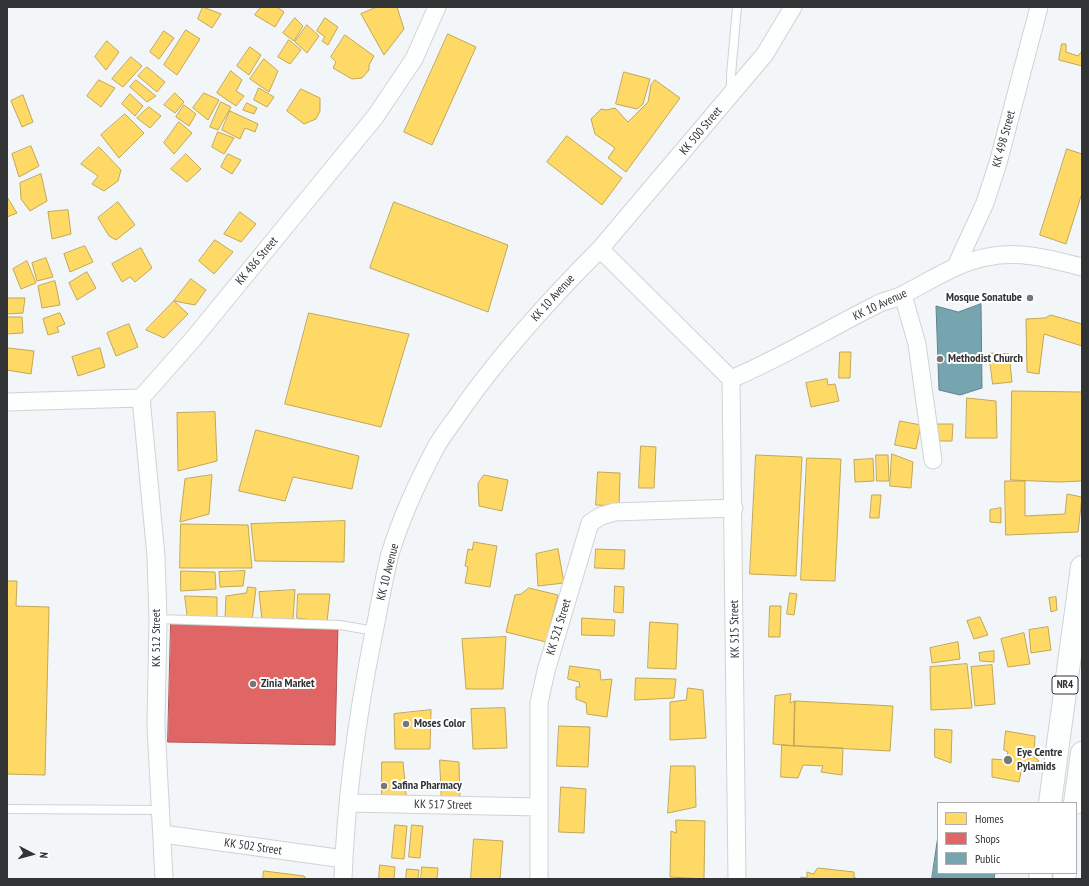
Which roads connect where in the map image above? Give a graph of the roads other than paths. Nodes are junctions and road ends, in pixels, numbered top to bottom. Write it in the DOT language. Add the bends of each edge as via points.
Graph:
graph roads {
  1 [pos="437,7"];
  2 [pos="737,7"];
  3 [pos="793,7"];
  4 [pos="1039,7"];
  5 [pos="732,94"];
  6 [pos="600,249"];
  7 [pos="956,266"];
  8 [pos="1082,267"];
  9 [pos="903,295"];
  10 [pos="731,379"];
  11 [pos="141,398"];
  12 [pos="7,402"];
  13 [pos="933,460"];
  14 [pos="734,508"];
  15 [pos="1082,567"];
  16 [pos="158,619"];
  17 [pos="374,631"];
  18 [pos="1082,753"];
  19 [pos="1050,802"];
  20 [pos="1075,802"];
  21 [pos="348,803"];
  22 [pos="538,807"];
  23 [pos="7,809"];
  24 [pos="162,810"];
  25 [pos="163,834"];
  26 [pos="344,859"];
  27 [pos="164,879"];
  28 [pos="343,879"];
  29 [pos="539,879"];
  30 [pos="737,879"];
  1 -- 11 [label="street, KK 486 Street" via="414,59 376,117 194,338"];
  2 -- 5 [label="lane" via="731,75"];
  3 -- 5 [label="street, KK 500 Street" via="765,54"];
  4 -- 7 [label="street, KK 498 Street" via="998,163 985,203"];
  5 -- 6 [label="street, KK 500 Street"];
  6 -- 10 [label="street"];
  6 -- 17 [label="street, KK 10 Avenue" via="564,284 515,341 437,445 420,479 390,554"];
  7 -- 8 [label="street, KK 10 Avenue" via="987,256 1012,255 1036,256"];
  7 -- 9 [label="street, KK 10 Avenue"];
  9 -- 10 [label="street, KK 10 Avenue" via="878,304"];
  9 -- 13 [label="street" via="916,344"];
  10 -- 14 [label="street, KK 515 Street" via="730,424"];
  11 -- 12 [label="street"];
  11 -- 16 [label="street, KK 512 Street" via="156,556"];
  14 -- 22 [label="street, KK 521 Street" via="615,512 590,523 539,703"];
  14 -- 30 [label="street, KK 515 Street"];
  15 -- 19 [label="highway, NR4"];
  16 -- 17 [label="lane" via="340,625"];
  16 -- 24 [label="street, KK 512 Street" via="156,725"];
  17 -- 21 [label="street, KK 10 Avenue" via="362,692"];
  18 -- 20 [label="highway"];
  21 -- 22 [label="street, KK 517 Street"];
  21 -- 26 [label="street, KK 10 Avenue"];
  22 -- 29 [label="street, KK 521 Street"];
  23 -- 24 [label="lane"];
  24 -- 25 [label="street, KK 512 Street"];
  25 -- 26 [label="street, KK 502 Street"];
  25 -- 27 [label="street, KK 512 Street"];
  26 -- 28 [label="street, KK 10 Avenue"];
}
